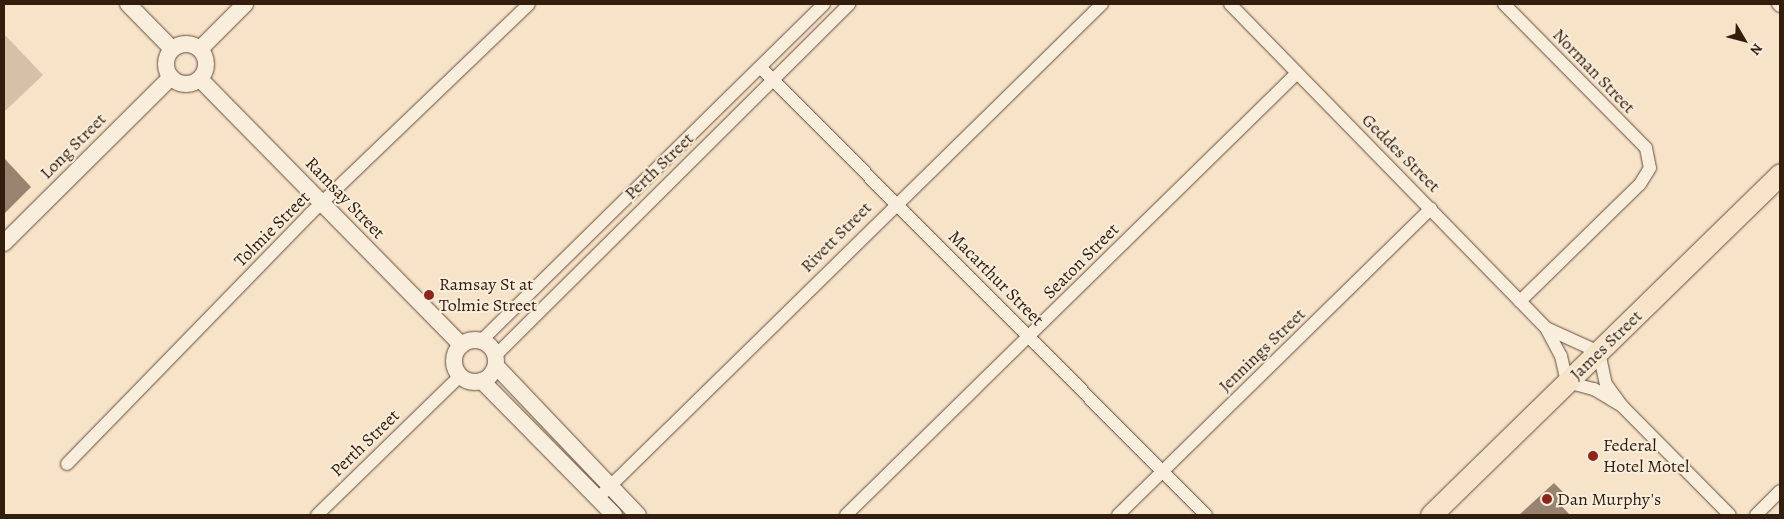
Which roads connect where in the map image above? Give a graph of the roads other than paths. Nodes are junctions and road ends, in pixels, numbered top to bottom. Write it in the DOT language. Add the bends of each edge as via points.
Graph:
graph roads {
  1 [pos="128,4"];
  2 [pos="246,4"];
  3 [pos="530,4"];
  4 [pos="824,4"];
  5 [pos="849,4"];
  6 [pos="1102,4"];
  7 [pos="1230,4"];
  8 [pos="1504,4"];
  9 [pos="172,49"];
  10 [pos="200,49"];
  11 [pos="760,67"];
  12 [pos="1297,73"];
  13 [pos="171,77"];
  14 [pos="200,79"];
  15 [pos="773,79"];
  16 [pos="660,167"];
  17 [pos="1780,174"];
  18 [pos="670,179"];
  19 [pos="896,202"];
  20 [pos="322,203"];
  21 [pos="1431,209"];
  22 [pos="591,235"];
  23 [pos="4,243"];
  24 [pos="601,246"];
  25 [pos="1520,301"];
  26 [pos="1546,328"];
  27 [pos="1029,337"];
  28 [pos="481,340"];
  29 [pos="461,345"];
  30 [pos="1599,352"];
  31 [pos="496,361"];
  32 [pos="460,376"];
  33 [pos="482,381"];
  34 [pos="1567,382"];
  35 [pos="1622,406"];
  36 [pos="67,464"];
  37 [pos="1162,472"];
  38 [pos="609,486"];
  39 [pos="1780,491"];
  40 [pos="597,499"];
  41 [pos="317,515"];
  42 [pos="614,515"];
  43 [pos="638,515"];
  44 [pos="846,515"];
  45 [pos="1118,515"];
  46 [pos="1206,515"];
  47 [pos="1431,515"];
  48 [pos="1730,515"];
  49 [pos="1756,515"];
  1 -- 9 [label="street"];
  2 -- 10 [label="street"];
  3 -- 20 [label="street, Tolmie Street"];
  4 -- 11 [label="street, Perth Street"];
  5 -- 15 [label="street, Perth Street"];
  6 -- 19 [label="street, Rivett Street"];
  7 -- 12 [label="street, Geddes Street"];
  8 -- 25 [label="street, Norman Street" via="1646,148 1650,168 1640,184"];
  9 -- 10 [label="street" via="186,44"];
  9 -- 13 [label="street" via="166,63"];
  10 -- 14 [label="street" via="206,66"];
  11 -- 15 [label="street, Macarthur Street"];
  11 -- 16 [label="street, Perth Street"];
  12 -- 21 [label="street, Geddes Street"];
  12 -- 27 [label="street, Seaton Street"];
  13 -- 14 [label="street" via="185,84"];
  13 -- 23 [label="street, Long Street"];
  14 -- 20 [label="street, Ramsay Street"];
  15 -- 18 [label="street, Perth Street"];
  15 -- 19 [label="street, Macarthur Street"];
  16 -- 18 [label="street"];
  16 -- 22 [label="street, Perth Street"];
  17 -- 30 [label="highway, James Street"];
  18 -- 24 [label="street, Perth Street"];
  19 -- 27 [label="street, Macarthur Street"];
  19 -- 38 [label="street, Rivett Street"];
  20 -- 29 [label="street, Ramsay Street"];
  20 -- 36 [label="street, Tolmie Street"];
  21 -- 25 [label="street, Geddes Street"];
  21 -- 37 [label="street, Jennings Street"];
  22 -- 24 [label="street"];
  22 -- 28 [label="street, Perth Street"];
  24 -- 31 [label="street, Perth Street"];
  25 -- 26 [label="street, Geddes Street"];
  26 -- 30 [label="street, Geddes Street"];
  26 -- 34 [label="street, Geddes Street" via="1561,356"];
  27 -- 37 [label="street, Macarthur Street"];
  27 -- 44 [label="street, Seaton Street"];
  28 -- 29 [label="street"];
  28 -- 31 [label="street"];
  29 -- 32 [label="street" via="454,362"];
  30 -- 34 [label="highway, James Street"];
  30 -- 35 [label="street" via="1606,384"];
  31 -- 33 [label="street"];
  31 -- 38 [label="street"];
  32 -- 33 [label="street" via="468,381"];
  32 -- 41 [label="street, Perth Street"];
  33 -- 40 [label="street"];
  34 -- 35 [label="street" via="1594,389"];
  34 -- 47 [label="highway, James Street"];
  35 -- 48 [label="street"];
  37 -- 45 [label="street, Jennings Street"];
  37 -- 46 [label="street, Macarthur Street"];
  38 -- 40 [label="street, Rivett Street"];
  38 -- 43 [label="street"];
  39 -- 49 [label="street"];
  40 -- 42 [label="street"];
}
